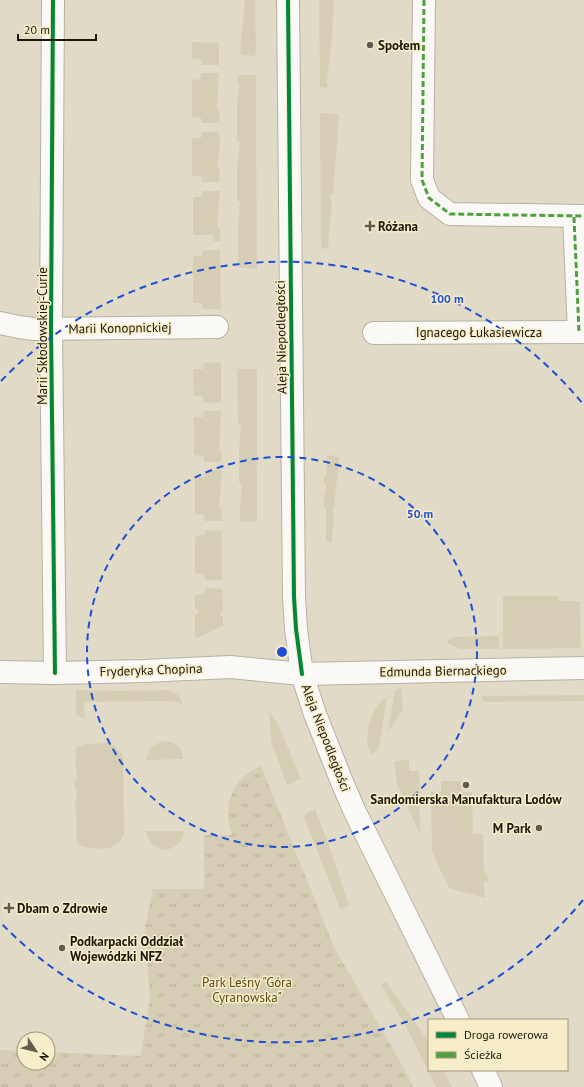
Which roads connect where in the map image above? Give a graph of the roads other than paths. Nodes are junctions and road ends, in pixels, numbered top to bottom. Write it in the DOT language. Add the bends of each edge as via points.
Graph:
graph roads {
  1 [pos="53,0"];
  2 [pos="288,0"];
  3 [pos="424,0"];
  4 [pos="579,216"];
  5 [pos="0,323"];
  6 [pos="217,327"];
  7 [pos="51,329"];
  8 [pos="582,332"];
  9 [pos="374,333"];
  10 [pos="584,668"];
  11 [pos="0,672"];
  12 [pos="55,673"];
  13 [pos="302,674"];
  14 [pos="458,1019"];
  15 [pos="483,1071"];
  16 [pos="491,1087"];
  1 -- 7 [label="street, Marii Skłodowskiej-Curie"];
  2 -- 13 [label="street, Aleja Niepodległości" via="294,597"];
  3 -- 4 [label="street" via="422,180 429,198 450,214"];
  4 -- 8 [label="street"];
  5 -- 7 [label="street, Marii Konopnickiej"];
  6 -- 7 [label="street, Marii Konopnickiej"];
  7 -- 12 [label="street, Marii Skłodowskiej-Curie"];
  8 -- 9 [label="street, Ignacego Łukasiewicza"];
  10 -- 13 [label="street, Edmunda Biernackiego"];
  11 -- 12 [label="street, Fryderyka Chopina"];
  12 -- 13 [label="street, Fryderyka Chopina" via="230,667"];
  13 -- 14 [label="street, Aleja Niepodległości" via="342,782"];
  15 -- 16 [label="street"];
}
